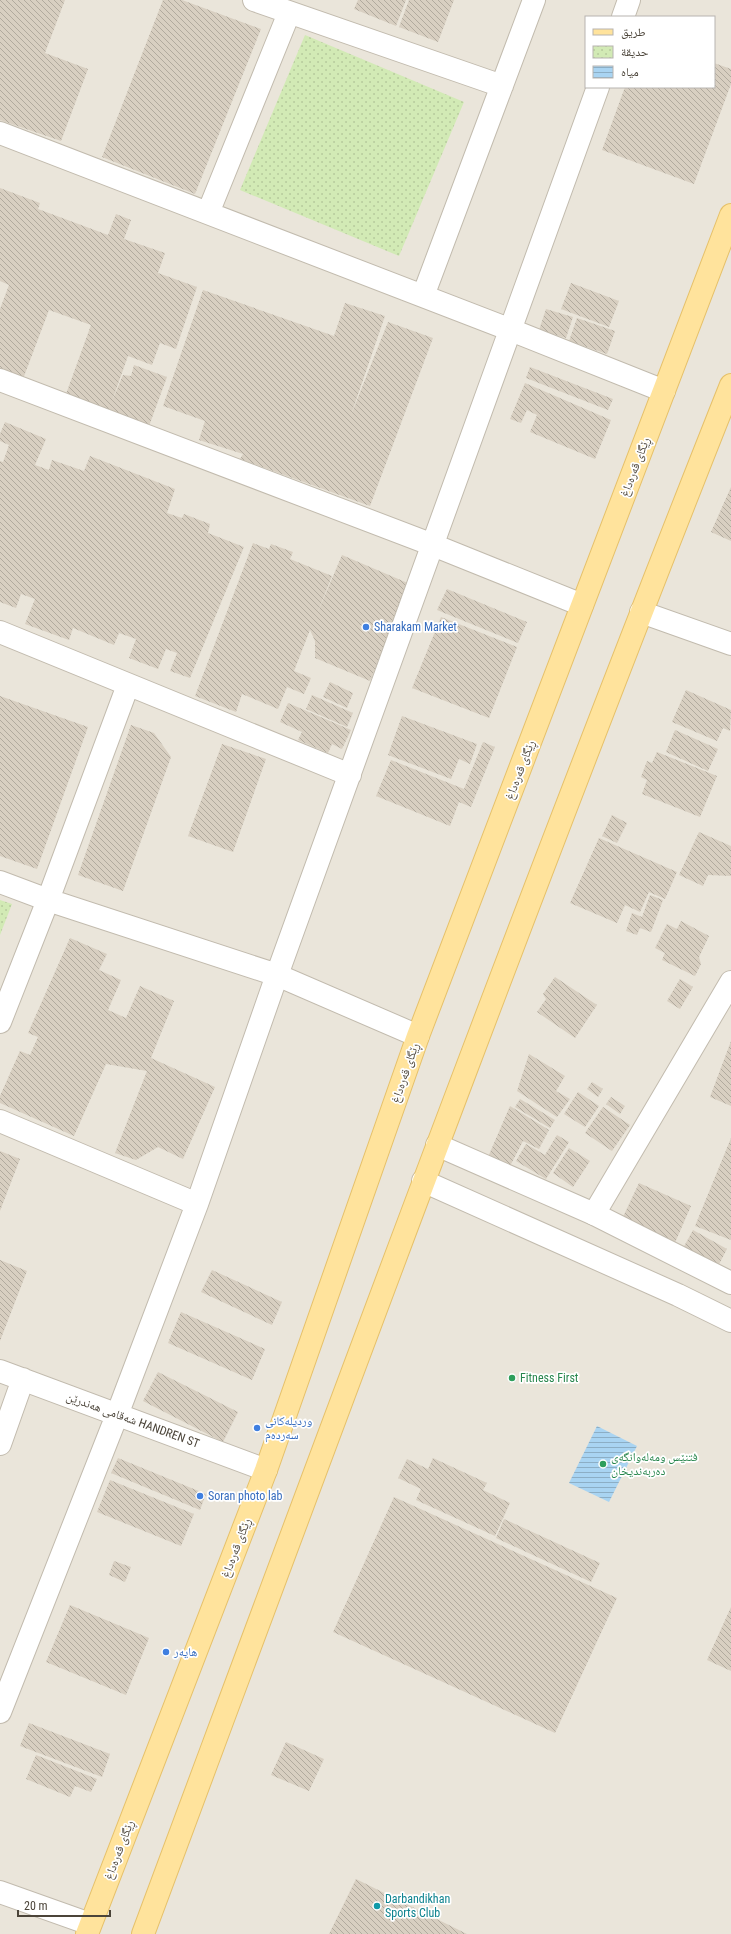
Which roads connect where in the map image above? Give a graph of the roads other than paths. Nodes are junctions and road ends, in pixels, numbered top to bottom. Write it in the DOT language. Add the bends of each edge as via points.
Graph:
graph roads {
  1 [pos="254,0"];
  2 [pos="534,0"];
  3 [pos="629,0"];
  4 [pos="289,14"];
  5 [pos="623,16"];
  6 [pos="502,86"];
  7 [pos="598,88"];
  8 [pos="0,133"];
  9 [pos="208,213"];
  10 [pos="731,215"];
  11 [pos="424,296"];
  12 [pos="511,330"];
  13 [pos="1,383"];
  14 [pos="731,385"];
  15 [pos="664,391"];
  16 [pos="433,545"];
  17 [pos="582,605"];
  18 [pos="641,612"];
  19 [pos="0,632"];
  20 [pos="731,644"];
  21 [pos="128,685"];
  22 [pos="350,775"];
  23 [pos="0,882"];
  24 [pos="48,900"];
  25 [pos="277,975"];
  26 [pos="728,993"];
  27 [pos="0,1022"];
  28 [pos="418,1036"];
  29 [pos="0,1120"];
  30 [pos="437,1145"];
  31 [pos="423,1180"];
  32 [pos="197,1204"];
  33 [pos="594,1214"];
  34 [pos="731,1283"];
  35 [pos="731,1321"];
  36 [pos="0,1371"];
  37 [pos="23,1379"];
  38 [pos="118,1415"];
  39 [pos="0,1444"];
  40 [pos="266,1470"];
  41 [pos="0,1712"];
  42 [pos="0,1892"];
  43 [pos="88,1929"];
  44 [pos="143,1934"];
  1 -- 4 [label="street"];
  2 -- 6 [label="street"];
  3 -- 5 [label="street"];
  4 -- 6 [label="street"];
  4 -- 9 [label="street"];
  6 -- 11 [label="street"];
  7 -- 12 [label="street"];
  8 -- 9 [label="street"];
  9 -- 11 [label="street"];
  10 -- 15 [label="main road, ڕێگای قەرەداغ"];
  11 -- 12 [label="street"];
  12 -- 15 [label="street"];
  12 -- 16 [label="street"];
  13 -- 16 [label="street"];
  14 -- 18 [label="main road"];
  15 -- 17 [label="main road, ڕێگای قەرەداغ"];
  16 -- 17 [label="street"];
  16 -- 22 [label="street"];
  17 -- 28 [label="main road, ڕێگای قەرەداغ"];
  18 -- 20 [label="street"];
  18 -- 30 [label="main road"];
  19 -- 21 [label="street"];
  21 -- 22 [label="street"];
  21 -- 24 [label="street"];
  22 -- 25 [label="street"];
  23 -- 24 [label="street"];
  24 -- 25 [label="street"];
  24 -- 27 [label="street"];
  25 -- 28 [label="street"];
  25 -- 32 [label="street"];
  26 -- 33 [label="street"];
  28 -- 40 [label="main road, ڕێگای قەرەداغ"];
  29 -- 32 [label="street"];
  30 -- 31 [label="main road"];
  30 -- 33 [label="street"];
  31 -- 35 [label="street"];
  31 -- 44 [label="main road"];
  32 -- 38 [label="street"];
  33 -- 34 [label="street"];
  36 -- 37 [label="street, شەقامی هەندرێن HANDREN ST"];
  37 -- 38 [label="street, شەقامی هەندرێن HANDREN ST"];
  37 -- 39 [label="street"];
  38 -- 40 [label="street, شەقامی هەندرێن HANDREN ST"];
  38 -- 41 [label="street"];
  40 -- 43 [label="main road, ڕێگای قەرەداغ"];
  42 -- 43 [label="street"];
}
